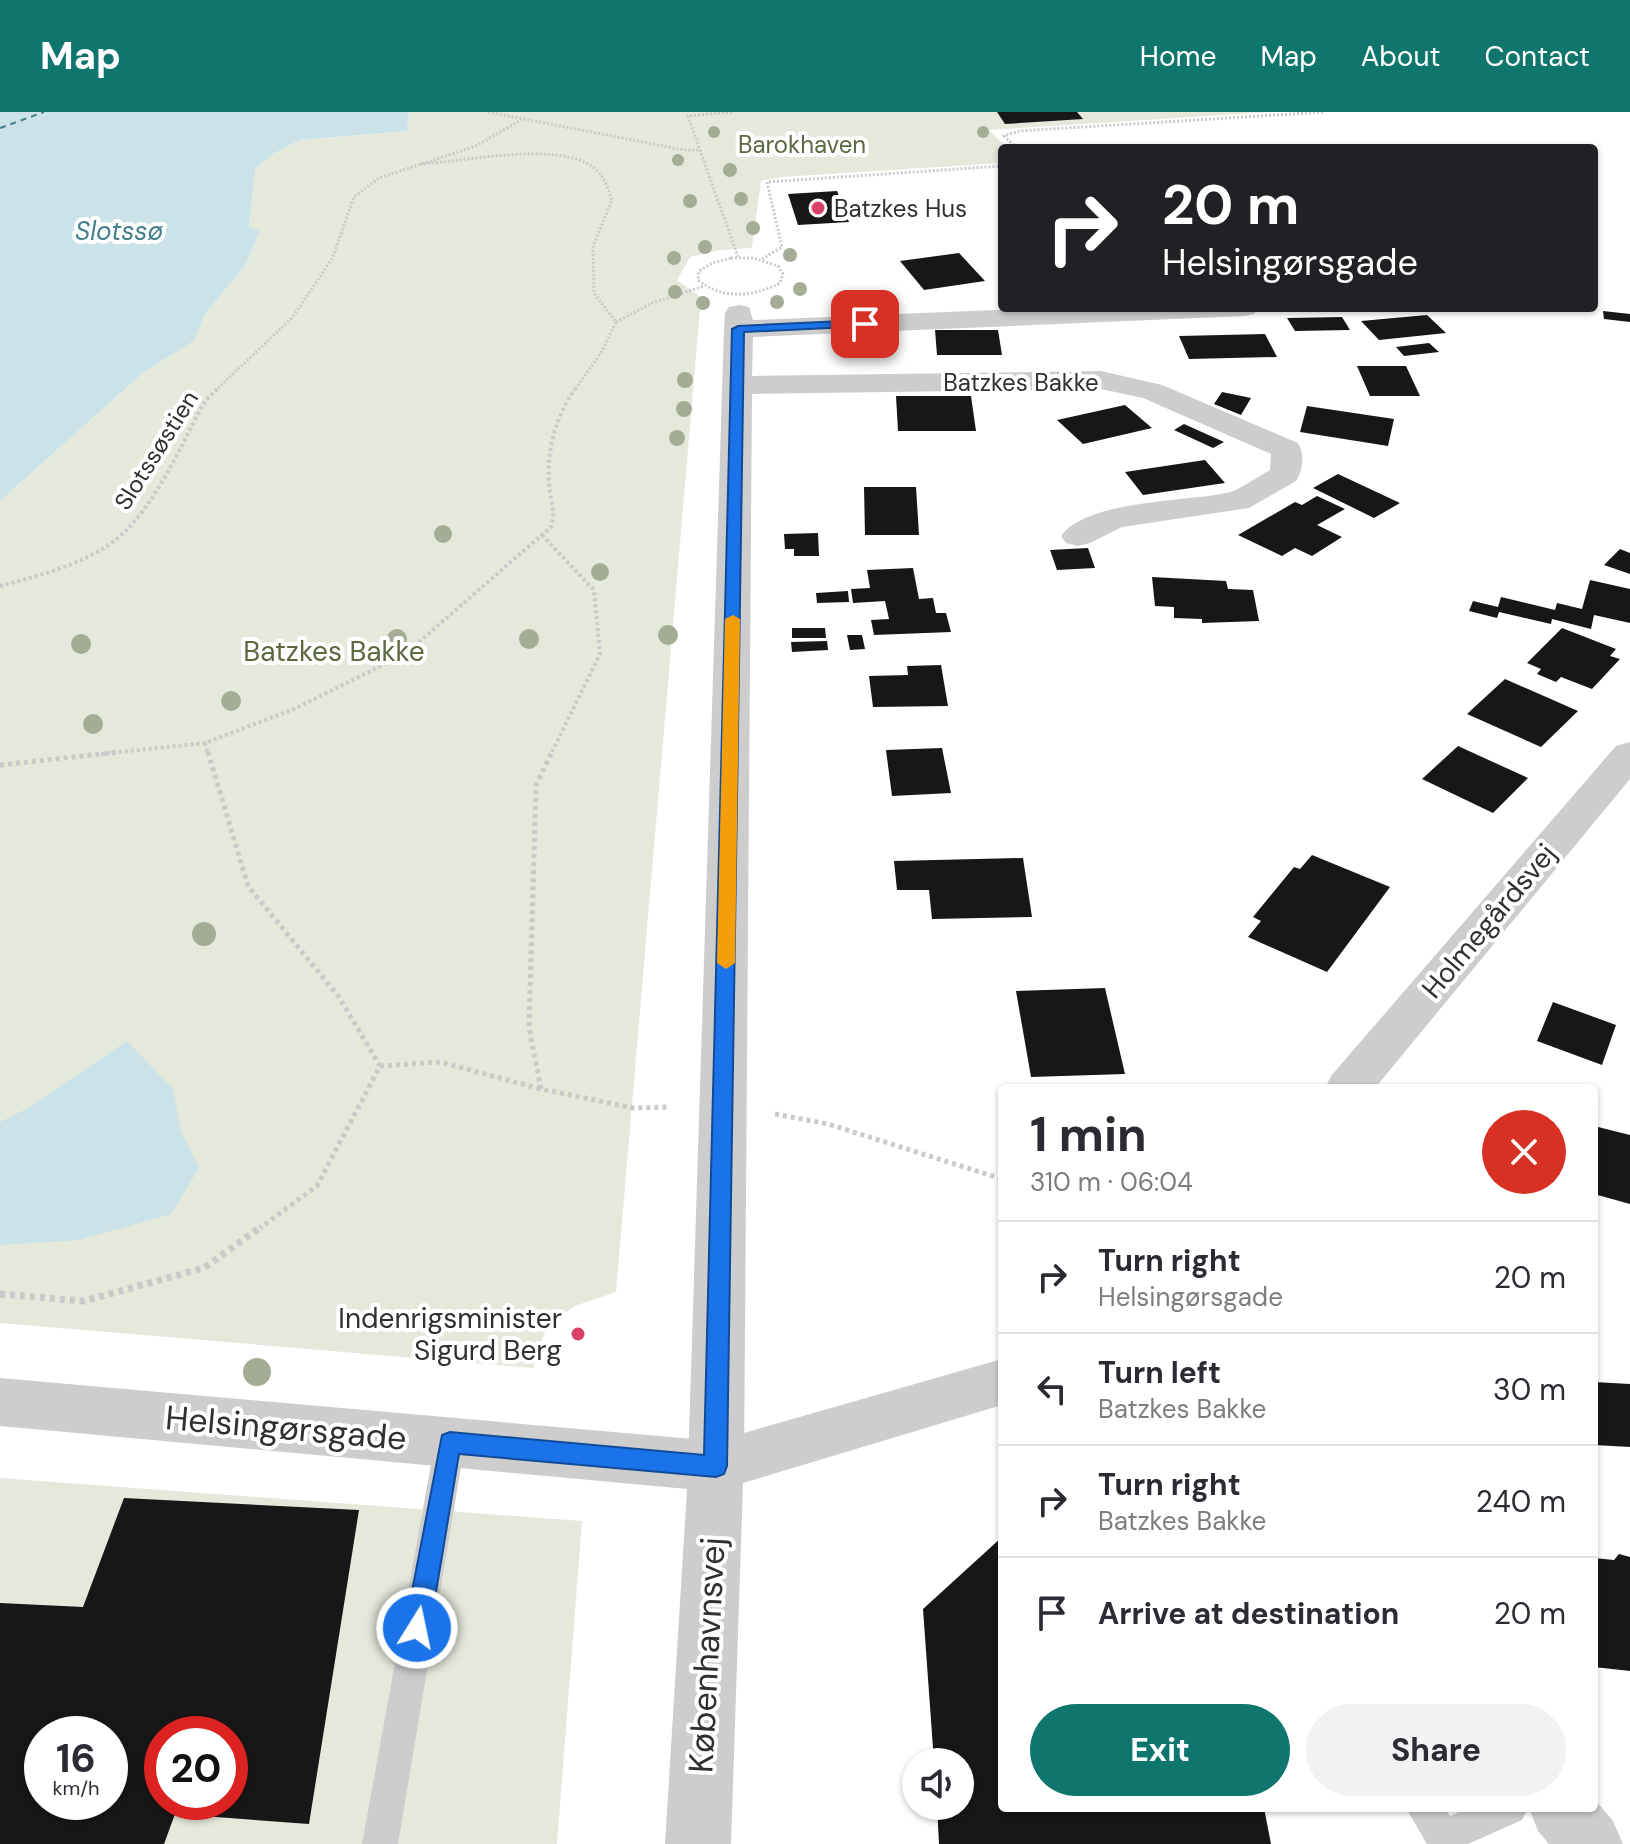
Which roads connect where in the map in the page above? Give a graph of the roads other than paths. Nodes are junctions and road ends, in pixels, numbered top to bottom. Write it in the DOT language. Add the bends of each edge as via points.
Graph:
graph roads {
  1 [pos="1088,312"];
  2 [pos="737,385"];
  3 [pos="1078,536"];
  4 [pos="1630,754"];
  5 [pos="1351,1084"];
  6 [pos="998,1383"];
  7 [pos="0,1402"];
  8 [pos="450,1443"];
  9 [pos="716,1466"];
  10 [pos="1497,1812"];
  11 [pos="1564,1812"];
  12 [pos="1438,1830"];
  13 [pos="380,1844"];
  14 [pos="698,1844"];
  15 [pos="1590,1844"];
  1 -- 2 [label="street" via="738,321"];
  2 -- 3 [label="street, Batzkes Bakke" via="1101,380 1152,391 1287,450 1285,474 1238,501 1114,518"];
  2 -- 9 [label="street"];
  4 -- 5 [label="street, Holmegårdsvej"];
  6 -- 9 [label="street"];
  7 -- 8 [label="street, Helsingørsgade"];
  8 -- 9 [label="street, Helsingørsgade"];
  8 -- 13 [label="lane"];
  9 -- 14 [label="street, Københavnsvej"];
  10 -- 12 [label="lane"];
  11 -- 15 [label="street"];
}
